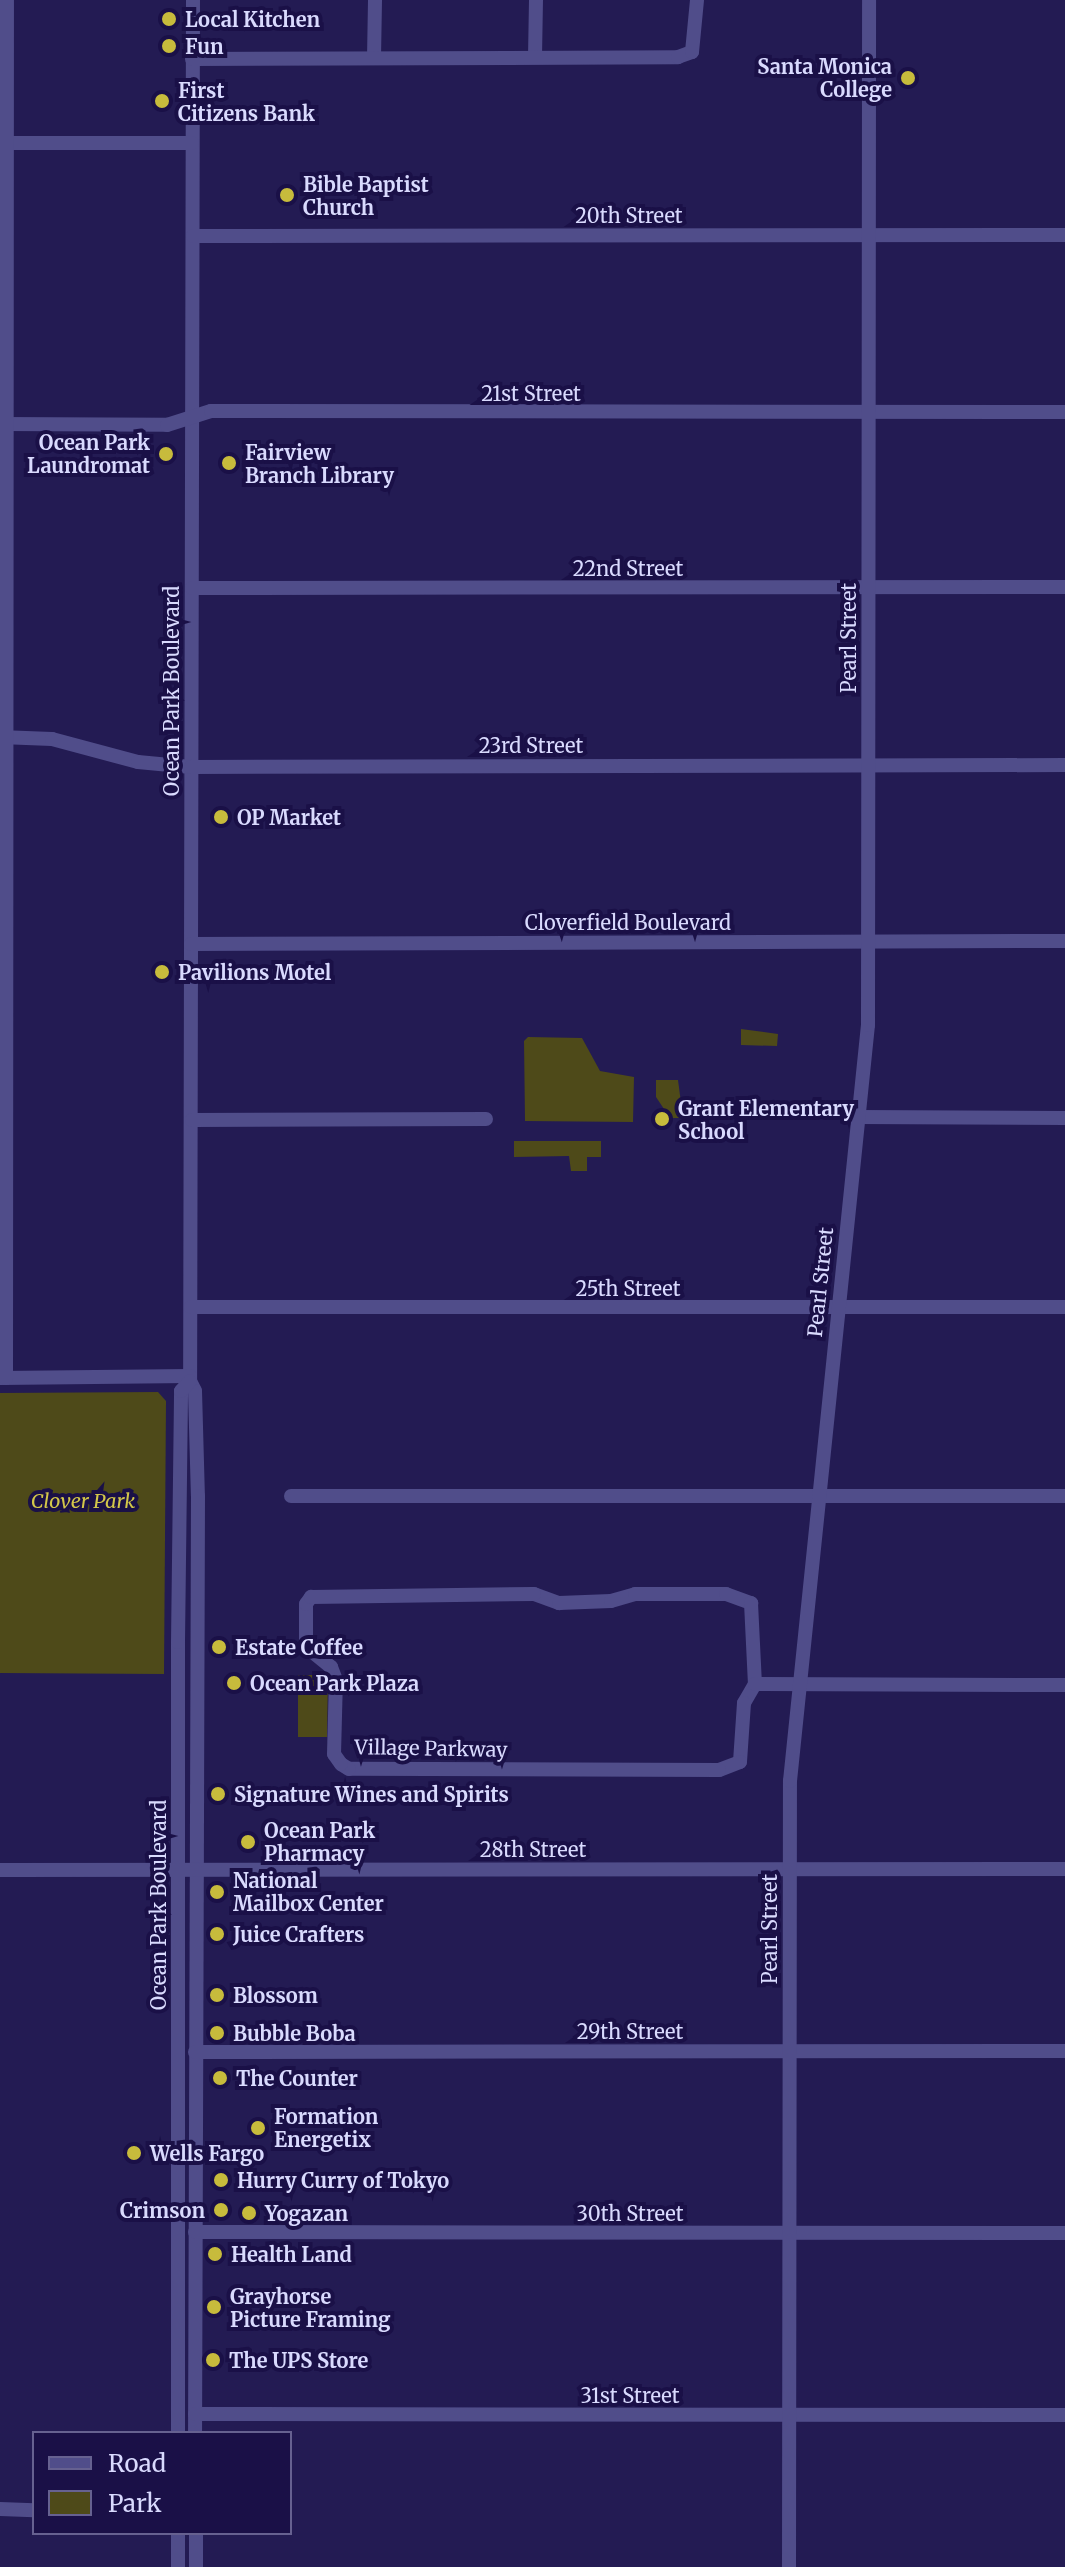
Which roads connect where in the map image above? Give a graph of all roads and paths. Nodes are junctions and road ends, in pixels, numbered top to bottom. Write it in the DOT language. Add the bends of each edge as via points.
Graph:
graph roads {
  1 [pos="7,0"];
  2 [pos="193,0"];
  3 [pos="375,0"];
  4 [pos="536,0"];
  5 [pos="697,0"];
  6 [pos="869,0"];
  7 [pos="535,57"];
  8 [pos="374,58"];
  9 [pos="192,59"];
  10 [pos="4,143"];
  11 [pos="192,143"];
  12 [pos="870,235"];
  13 [pos="1065,235"];
  14 [pos="193,236"];
  15 [pos="870,412"];
  16 [pos="1065,412"];
  17 [pos="194,417"];
  18 [pos="3,424"];
  19 [pos="868,587"];
  20 [pos="1065,587"];
  21 [pos="192,588"];
  22 [pos="2,737"];
  23 [pos="868,765"];
  24 [pos="1065,765"];
  25 [pos="191,767"];
  26 [pos="868,941"];
  27 [pos="1065,941"];
  28 [pos="191,944"];
  29 [pos="857,1117"];
  30 [pos="1065,1118"];
  31 [pos="486,1119"];
  32 [pos="192,1120"];
  33 [pos="191,1307"];
  34 [pos="837,1307"];
  35 [pos="1065,1307"];
  36 [pos="3,1378"];
  37 [pos="190,1379"];
  38 [pos="819,1495"];
  39 [pos="291,1496"];
  40 [pos="1065,1496"];
  41 [pos="755,1684"];
  42 [pos="800,1685"];
  43 [pos="1065,1685"];
  44 [pos="790,1869"];
  45 [pos="1065,1869"];
  46 [pos="0,1870"];
  47 [pos="178,1871"];
  48 [pos="195,1871"];
  49 [pos="789,2051"];
  50 [pos="1065,2051"];
  51 [pos="195,2052"];
  52 [pos="195,2232"];
  53 [pos="1065,2233"];
  54 [pos="788,2234"];
  55 [pos="195,2414"];
  56 [pos="1065,2415"];
  57 [pos="789,2416"];
  58 [pos="178,2431"];
  59 [pos="195,2431"];
  60 [pos="0,2509"];
  61 [pos="32,2510"];
  62 [pos="178,2535"];
  63 [pos="196,2535"];
  64 [pos="178,2567"];
  65 [pos="196,2567"];
  66 [pos="789,2567"];
  1 -- 10 [label="street"];
  2 -- 9 [label="street, Ocean Park Boulevard"];
  3 -- 8 [label="street"];
  4 -- 7 [label="street"];
  5 -- 7 [label="street" via="692,52 678,57"];
  6 -- 12 [label="street, Pearl Street"];
  7 -- 8 [label="street"];
  8 -- 9 [label="street"];
  9 -- 11 [label="street, Ocean Park Boulevard"];
  10 -- 11 [label="street"];
  10 -- 18 [label="street"];
  11 -- 14 [label="street, Ocean Park Boulevard"];
  12 -- 13 [label="street, 20th Street"];
  12 -- 14 [label="street, 20th Street"];
  12 -- 15 [label="street, Pearl Street"];
  14 -- 17 [label="street, Ocean Park Boulevard"];
  15 -- 16 [label="street, 21st Street"];
  15 -- 17 [label="street, 21st Street" via="211,411"];
  15 -- 19 [label="street, Pearl Street"];
  17 -- 18 [label="street, 21st Street" via="167,425"];
  17 -- 21 [label="street, Ocean Park Boulevard"];
  18 -- 22 [label="street"];
  19 -- 20 [label="street, 22nd Street"];
  19 -- 21 [label="street, 22nd Street"];
  19 -- 23 [label="street, Pearl Street"];
  21 -- 25 [label="street, Ocean Park Boulevard"];
  22 -- 25 [label="street, 23rd Street" via="52,739 138,762"];
  22 -- 36 [label="street"];
  23 -- 24 [label="street, 23rd Street"];
  23 -- 25 [label="street, 23rd Street"];
  23 -- 26 [label="street, Pearl Street"];
  25 -- 28 [label="street, Ocean Park Boulevard"];
  26 -- 27 [label="street, Cloverfield Boulevard"];
  26 -- 28 [label="street, Cloverfield Boulevard"];
  26 -- 29 [label="street, Pearl Street" via="868,1025"];
  28 -- 32 [label="street, Ocean Park Boulevard"];
  29 -- 30 [label="street"];
  29 -- 34 [label="street, Pearl Street"];
  31 -- 32 [label="street"];
  32 -- 33 [label="street, Ocean Park Boulevard"];
  33 -- 34 [label="street, 25th Street"];
  33 -- 37 [label="street, Ocean Park Boulevard"];
  34 -- 35 [label="street, 25th Street"];
  34 -- 38 [label="street, Pearl Street"];
  36 -- 37 [label="street"];
  37 -- 47 [label="street, Ocean Park Boulevard" via="181,1391"];
  37 -- 48 [label="street, Ocean Park Boulevard" via="195,1391 198,1496"];
  38 -- 39 [label="street"];
  38 -- 40 [label="street"];
  38 -- 42 [label="street, Pearl Street"];
  41 -- 41 [label="street, Village Parkway" via="751,1603 726,1594 635,1594 611,1601 559,1603 534,1594 320,1595 306,1604 306,1647 324,1660 336,1680 334,1754 349,1769 731,1768 744,1751 744,1703"];
  41 -- 42 [label="street"];
  42 -- 43 [label="street"];
  42 -- 44 [label="street, Pearl Street" via="790,1781"];
  44 -- 45 [label="street, 28th Street"];
  44 -- 48 [label="street, 28th Street"];
  44 -- 49 [label="street, Pearl Street"];
  46 -- 47 [label="street, 28th Street"];
  47 -- 48 [label="street, 28th Street"];
  47 -- 58 [label="street, Ocean Park Boulevard"];
  48 -- 51 [label="street, Ocean Park Boulevard"];
  49 -- 50 [label="street, 29th Street"];
  49 -- 51 [label="street, 29th Street"];
  49 -- 54 [label="street, Pearl Street"];
  51 -- 52 [label="street, Ocean Park Boulevard"];
  52 -- 54 [label="street, 30th Street"];
  52 -- 55 [label="street, Ocean Park Boulevard"];
  53 -- 54 [label="street, 30th Street"];
  54 -- 57 [label="street, Pearl Street"];
  55 -- 57 [label="street, 31st Street"];
  55 -- 59 [label="street, Ocean Park Boulevard"];
  56 -- 57 [label="street, 31st Street"];
  57 -- 66 [label="street, Pearl Street"];
  60 -- 61 [label="street"];
  62 -- 64 [label="street"];
  63 -- 65 [label="street"];
}
